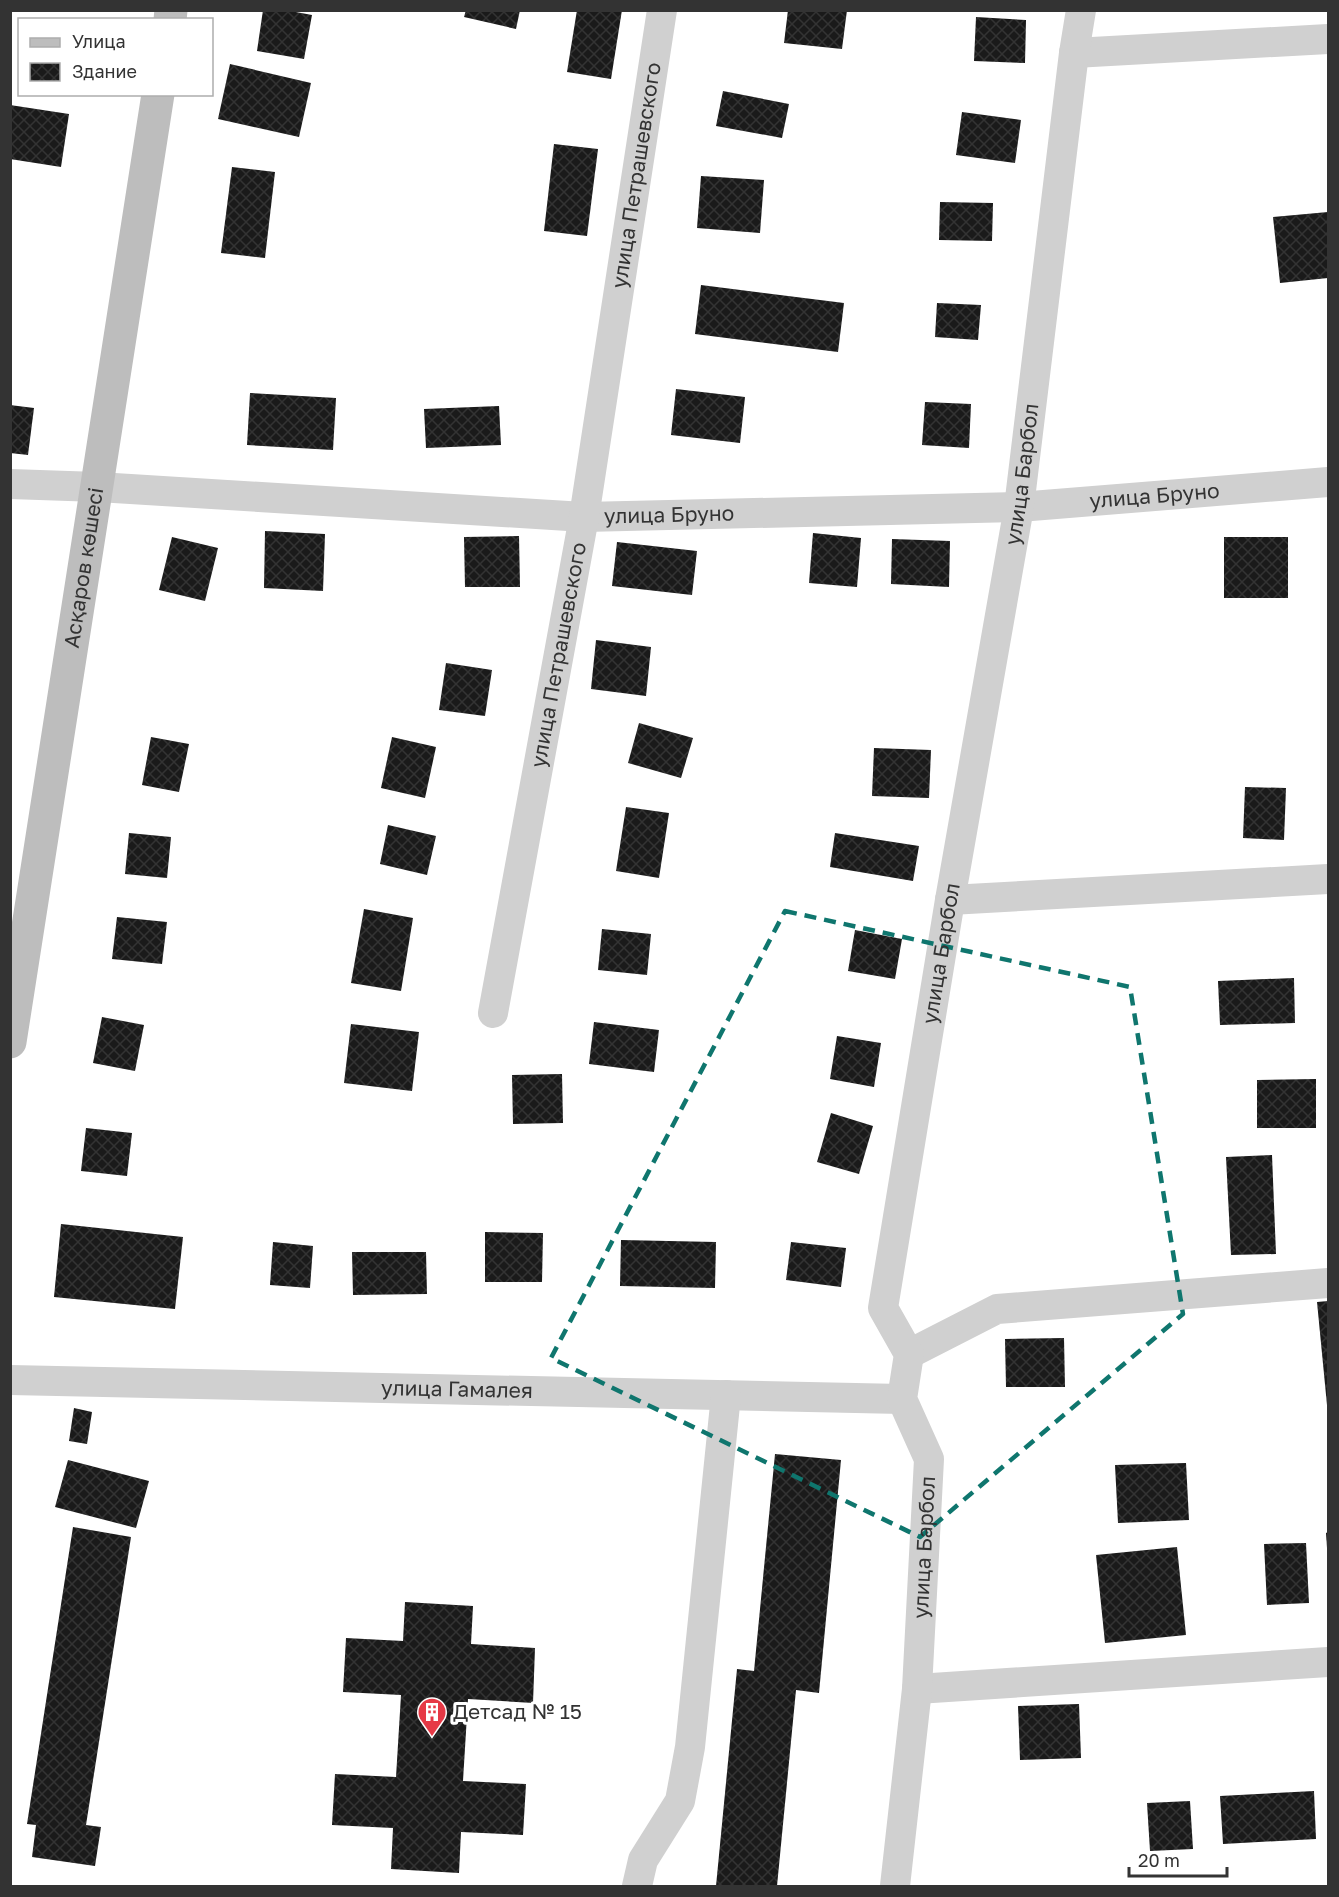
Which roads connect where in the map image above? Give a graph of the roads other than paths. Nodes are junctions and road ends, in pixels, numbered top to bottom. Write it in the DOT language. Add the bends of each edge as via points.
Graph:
graph roads {
  1 [pos="662,10"];
  2 [pos="1081,10"];
  3 [pos="1329,39"];
  4 [pos="1074,53"];
  5 [pos="158,96"];
  6 [pos="1329,482"];
  7 [pos="10,484"];
  8 [pos="98,487"];
  9 [pos="1019,507"];
  10 [pos="584,517"];
  11 [pos="1329,879"];
  12 [pos="950,900"];
  13 [pos="493,1013"];
  14 [pos="10,1042"];
  15 [pos="1329,1283"];
  16 [pos="909,1354"];
  17 [pos="10,1380"];
  18 [pos="726,1395"];
  19 [pos="902,1399"];
  20 [pos="1329,1662"];
  21 [pos="917,1689"];
  22 [pos="637,1887"];
  23 [pos="895,1887"];
  1 -- 10 [label="street, улица Петрашевского"];
  2 -- 4 [label="street, улица Барбол"];
  3 -- 4 [label="street"];
  4 -- 9 [label="street, улица Барбол"];
  5 -- 8 [label="main road, Асқаров көшесі"];
  6 -- 9 [label="street, улица Бруно"];
  7 -- 8 [label="street, улица Бруно"];
  8 -- 10 [label="street, улица Бруно"];
  8 -- 14 [label="main road, Асқаров көшесі"];
  9 -- 10 [label="street, улица Бруно"];
  9 -- 12 [label="street, улица Барбол"];
  10 -- 13 [label="street, улица Петрашевского"];
  11 -- 12 [label="street"];
  12 -- 16 [label="street, улица Барбол" via="883,1308"];
  15 -- 16 [label="street" via="997,1309"];
  16 -- 19 [label="street"];
  17 -- 18 [label="street, улица Гамалея"];
  18 -- 19 [label="street, улица Гамалея"];
  18 -- 22 [label="street" via="690,1747 680,1802 643,1860"];
  19 -- 21 [label="street, улица Барбол" via="929,1459"];
  20 -- 21 [label="street"];
  21 -- 23 [label="street, улица Барбол"];
}
